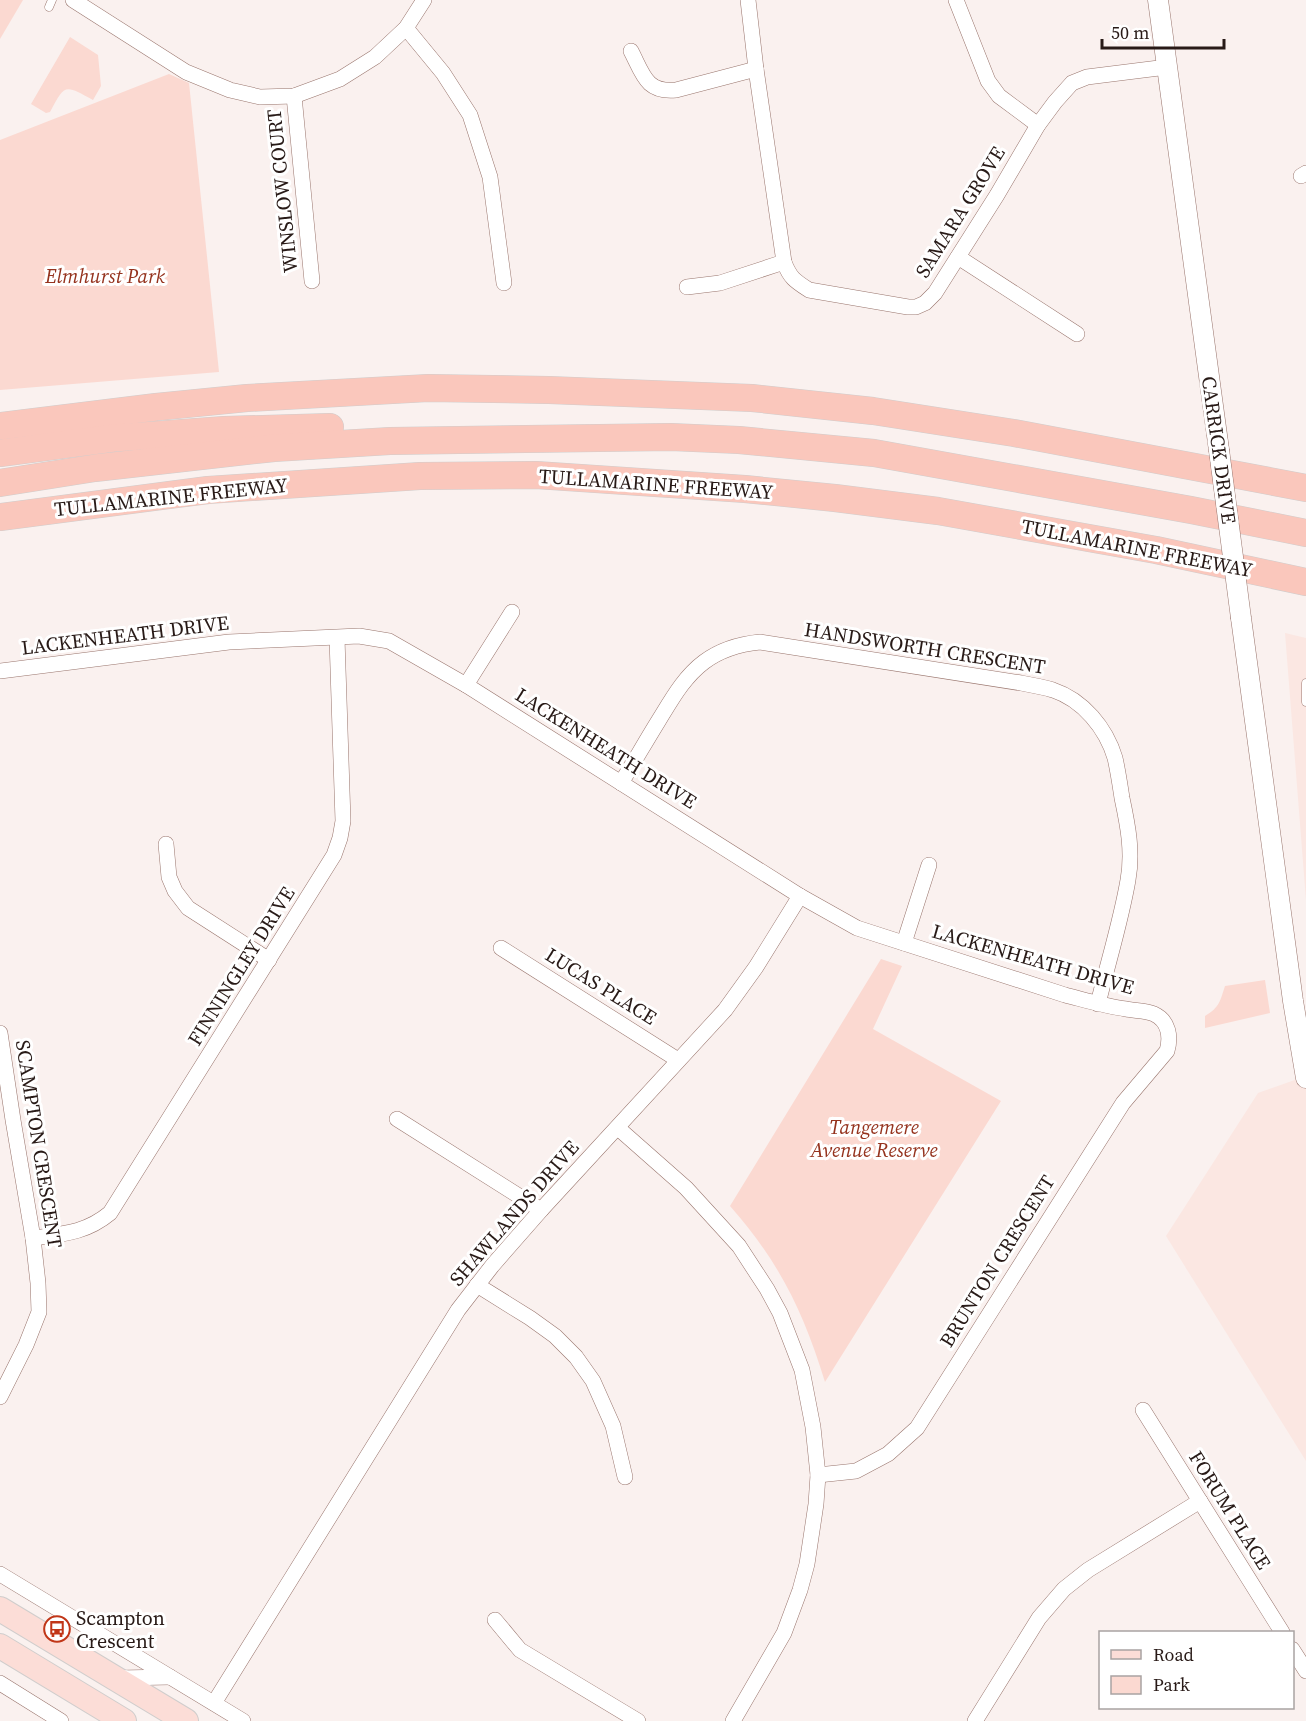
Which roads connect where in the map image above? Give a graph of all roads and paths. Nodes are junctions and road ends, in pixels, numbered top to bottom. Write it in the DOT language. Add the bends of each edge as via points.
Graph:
graph roads {
  1 [pos="73,0"];
  2 [pos="424,0"];
  3 [pos="748,0"];
  4 [pos="956,0"];
  5 [pos="1158,0"];
  6 [pos="406,28"];
  7 [pos="631,51"];
  8 [pos="1167,67"];
  9 [pos="756,69"];
  10 [pos="294,96"];
  11 [pos="1038,125"];
  12 [pos="958,257"];
  13 [pos="784,262"];
  14 [pos="312,281"];
  15 [pos="504,283"];
  16 [pos="687,286"];
  17 [pos="1077,334"];
  18 [pos="0,426"];
  19 [pos="671,437"];
  20 [pos="0,453"];
  21 [pos="0,483"];
  22 [pos="1300,487"];
  23 [pos="0,519"];
  24 [pos="1306,533"];
  25 [pos="1306,582"];
  26 [pos="513,612"];
  27 [pos="337,638"];
  28 [pos="0,671"];
  29 [pos="1306,683"];
  30 [pos="466,685"];
  31 [pos="1306,702"];
  32 [pos="621,783"];
  33 [pos="166,844"];
  34 [pos="929,865"];
  35 [pos="800,896"];
  36 [pos="904,944"];
  37 [pos="501,948"];
  38 [pos="269,960"];
  39 [pos="1098,1004"];
  40 [pos="1165,1024"];
  41 [pos="1302,1032"];
  42 [pos="0,1033"];
  43 [pos="678,1060"];
  44 [pos="1306,1078"];
  45 [pos="397,1119"];
  46 [pos="6,1122"];
  47 [pos="618,1128"];
  48 [pos="541,1210"];
  49 [pos="33,1238"];
  50 [pos="477,1285"];
  51 [pos="0,1397"];
  52 [pos="1143,1410"];
  53 [pos="818,1475"];
  54 [pos="626,1477"];
  55 [pos="1200,1501"];
  56 [pos="0,1574"];
  57 [pos="0,1609"];
  58 [pos="495,1620"];
  59 [pos="1281,1631"];
  60 [pos="60,1645"];
  61 [pos="0,1646"];
  62 [pos="1294,1651"];
  63 [pos="42,1671"];
  64 [pos="1306,1671"];
  65 [pos="170,1677"];
  66 [pos="116,1678"];
  67 [pos="0,1683"];
  68 [pos="214,1703"];
  69 [pos="61,1721"];
  70 [pos="124,1721"];
  71 [pos="186,1721"];
  72 [pos="243,1721"];
  73 [pos="638,1721"];
  74 [pos="734,1721"];
  75 [pos="975,1721"];
  1 -- 10 [label="street" via="186,72 260,97"];
  2 -- 6 [label="street"];
  3 -- 9 [label="street, SAMARA GROVE"];
  4 -- 11 [label="street" via="988,81 999,96"];
  5 -- 8 [label="street, CARRICK DRIVE"];
  6 -- 10 [label="street" via="375,57 340,79"];
  6 -- 15 [label="street" via="471,115 490,177"];
  7 -- 9 [label="street" via="648,82 663,92"];
  8 -- 11 [label="street, SAMARA GROVE" via="1087,77 1072,83"];
  8 -- 41 [label="street, CARRICK DRIVE, bridge" via="1241,618"];
  9 -- 13 [label="street, SAMARA GROVE"];
  10 -- 14 [label="street, WINSLOW COURT"];
  11 -- 12 [label="street, SAMARA GROVE"];
  12 -- 13 [label="street, SAMARA GROVE" via="935,293 916,307 809,290 788,275"];
  12 -- 17 [label="street"];
  13 -- 16 [label="street" via="720,283"];
  18 -- 22 [label="highway" via="247,398 428,388 752,398 873,411 1014,433"];
  19 -- 20 [label="highway" via="417,425 245,429 114,438"];
  19 -- 21 [label="highway, TULLAMARINE FREEWAY" via="390,441 274,448"];
  19 -- 24 [label="highway, TULLAMARINE FREEWAY" via="874,453"];
  23 -- 25 [label="highway, TULLAMARINE FREEWAY" via="208,490 420,476 536,475 756,490 938,512 1156,550"];
  26 -- 30 [label="street"];
  27 -- 28 [label="street, LACKENHEATH DRIVE" via="229,642"];
  27 -- 30 [label="street, LACKENHEATH DRIVE" via="359,636 389,641"];
  27 -- 38 [label="street, FINNINGLEY DRIVE" via="343,804 340,838 334,855"];
  29 -- 31 [label="lane"];
  30 -- 32 [label="street, LACKENHEATH DRIVE"];
  32 -- 35 [label="street, LACKENHEATH DRIVE"];
  32 -- 39 [label="street, HANDSWORTH CRESCENT" via="691,673 705,661 745,644 760,642 1053,690 1090,713 1108,740 1128,830 1128,880"];
  33 -- 38 [label="street" via="169,877 188,908"];
  34 -- 36 [label="street"];
  35 -- 36 [label="street, LACKENHEATH DRIVE" via="857,928"];
  35 -- 43 [label="street, SHAWLANDS DRIVE" via="725,1010"];
  36 -- 39 [label="street, LACKENHEATH DRIVE"];
  37 -- 43 [label="street, LUCAS PLACE"];
  38 -- 49 [label="street, FINNINGLEY DRIVE" via="110,1213 86,1228"];
  39 -- 40 [label="street, LACKENHEATH DRIVE" via="1153,1013"];
  40 -- 53 [label="street, BRUNTON CRESCENT" via="1170,1042 1167,1051 1117,1112 916,1428 888,1454 856,1471"];
  41 -- 44 [label="street, CARRICK DRIVE"];
  42 -- 46 [label="street, SCAMPTON CRESCENT"];
  43 -- 47 [label="street, SHAWLANDS DRIVE"];
  45 -- 48 [label="street"];
  46 -- 49 [label="street, SCAMPTON CRESCENT"];
  47 -- 48 [label="street, SHAWLANDS DRIVE"];
  47 -- 53 [label="street" via="713,1216 739,1246 767,1289 802,1370"];
  48 -- 50 [label="street, SHAWLANDS DRIVE"];
  49 -- 51 [label="street, SCAMPTON CRESCENT" via="39,1312"];
  50 -- 54 [label="street" via="555,1336 577,1358 594,1382 614,1426"];
  50 -- 68 [label="street, SHAWLANDS DRIVE"];
  52 -- 55 [label="street, FORUM PLACE"];
  53 -- 74 [label="street" via="809,1556 800,1590 784,1633"];
  55 -- 59 [label="street, FORUM PLACE"];
  55 -- 75 [label="street" via="1064,1589 1039,1618"];
  56 -- 65 [label="street"];
  57 -- 60 [label="main road"];
  58 -- 73 [label="street" via="520,1650"];
  60 -- 63 [label="main road"];
  60 -- 66 [label="main road"];
  61 -- 63 [label="main road"];
  62 -- 64 [label="street"];
  63 -- 70 [label="main road"];
  65 -- 66 [label="street"];
  65 -- 68 [label="street"];
  66 -- 71 [label="main road"];
  67 -- 69 [label="street"];
  68 -- 72 [label="street"];
}
